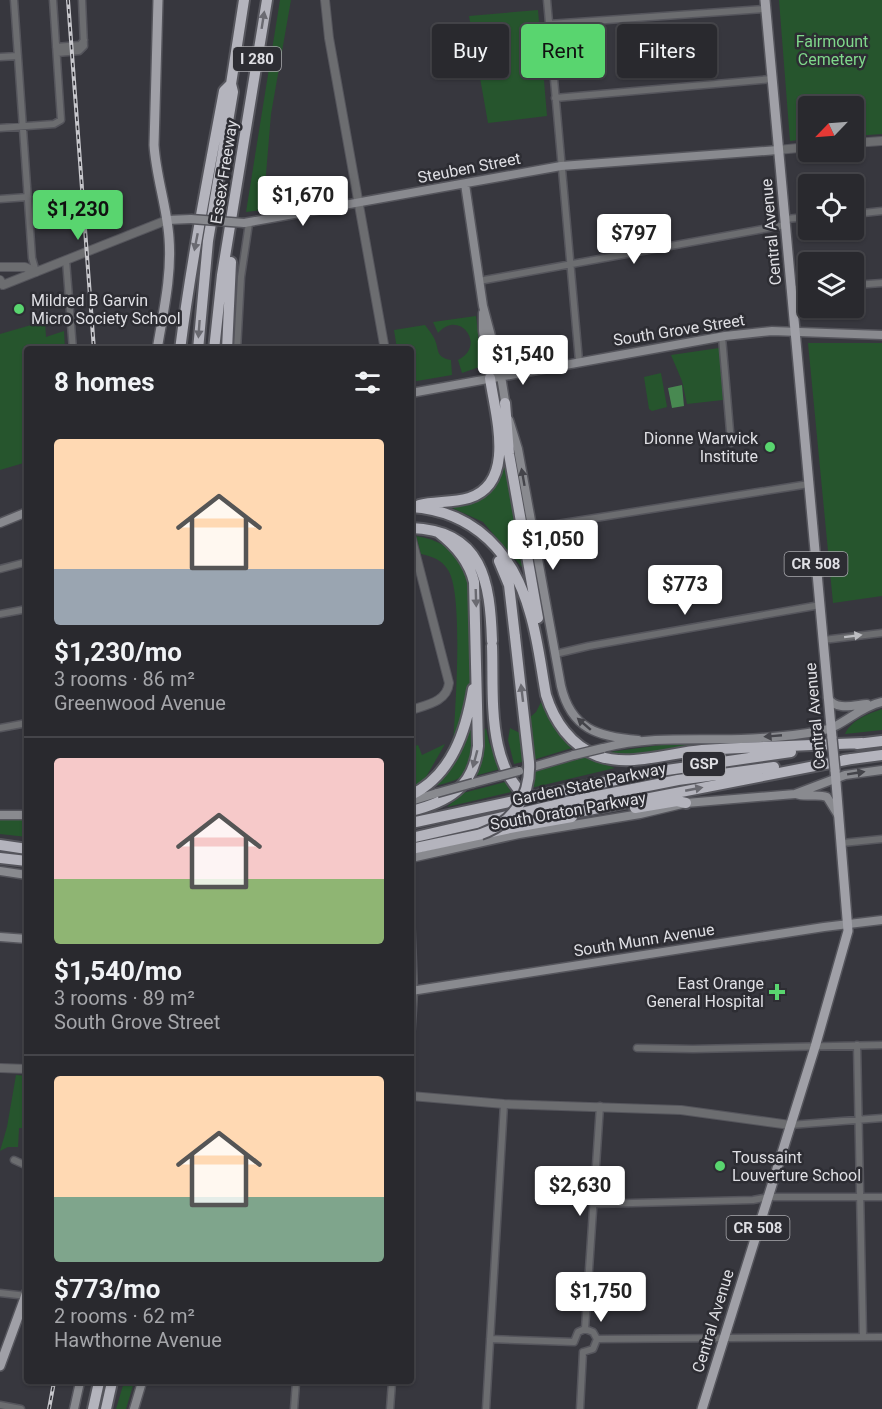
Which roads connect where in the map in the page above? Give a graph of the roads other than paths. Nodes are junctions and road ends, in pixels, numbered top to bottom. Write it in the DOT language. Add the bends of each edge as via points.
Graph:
graph roads {
  1 [pos="14,0"];
  2 [pos="53,0"];
  3 [pos="82,0"];
  4 [pos="158,0"];
  5 [pos="244,0"];
  6 [pos="267,0"];
  7 [pos="325,0"];
  8 [pos="547,0"];
  9 [pos="765,4"];
  10 [pos="549,24"];
  11 [pos="57,50"];
  12 [pos="18,56"];
  13 [pos="0,57"];
  14 [pos="553,78"];
  15 [pos="772,79"];
  16 [pos="231,84"];
  17 [pos="555,98"];
  18 [pos="247,119"];
  19 [pos="23,126"];
  20 [pos="0,128"];
  21 [pos="882,141"];
  22 [pos="864,142"];
  23 [pos="798,148"];
  24 [pos="778,150"];
  25 [pos="561,166"];
  26 [pos="465,184"];
  27 [pos="28,197"];
  28 [pos="0,199"];
  29 [pos="359,204"];
  30 [pos="882,211"];
  31 [pos="864,213"];
  32 [pos="798,219"];
  33 [pos="167,220"];
  34 [pos="785,222"];
  35 [pos="247,223"];
  36 [pos="66,260"];
  37 [pos="570,264"];
  38 [pos="0,267"];
  39 [pos="36,272"];
  40 [pos="479,281"];
  41 [pos="882,283"];
  42 [pos="1,284"];
  43 [pos="864,284"];
  44 [pos="791,289"];
  45 [pos="798,289"];
  46 [pos="483,306"];
  47 [pos="795,332"];
  48 [pos="882,335"];
  49 [pos="722,337"];
  50 [pos="73,346"];
  51 [pos="158,346"];
  52 [pos="181,346"];
  53 [pos="198,346"];
  54 [pos="214,346"];
  55 [pos="227,346"];
  56 [pos="237,346"];
  57 [pos="384,346"];
  58 [pos="579,362"];
  59 [pos="501,376"];
  60 [pos="490,378"];
  61 [pos="414,392"];
  62 [pos="505,403"];
  63 [pos="731,443"];
  64 [pos="809,484"];
  65 [pos="414,506"];
  66 [pos="414,507"];
  67 [pos="24,513"];
  68 [pos="0,523"];
  69 [pos="414,528"];
  70 [pos="532,528"];
  71 [pos="476,529"];
  72 [pos="438,532"];
  73 [pos="414,553"];
  74 [pos="24,563"];
  75 [pos="0,569"];
  76 [pos="820,605"];
  77 [pos="24,610"];
  78 [pos="0,614"];
  79 [pos="882,633"];
  80 [pos="476,638"];
  81 [pos="823,640"];
  82 [pos="537,641"];
  83 [pos="555,654"];
  84 [pos="828,698"];
  85 [pos="881,702"];
  86 [pos="414,709"];
  87 [pos="24,724"];
  88 [pos="0,728"];
  89 [pos="831,728"];
  90 [pos="638,740"];
  91 [pos="882,741"];
  92 [pos="862,743"];
  93 [pos="882,755"];
  94 [pos="851,759"];
  95 [pos="882,770"];
  96 [pos="835,774"];
  97 [pos="414,793"];
  98 [pos="795,794"];
  99 [pos="414,800"];
  100 [pos="686,803"];
  101 [pos="414,810"];
  102 [pos="0,815"];
  103 [pos="24,815"];
  104 [pos="840,818"];
  105 [pos="414,823"];
  106 [pos="481,834"];
  107 [pos="414,837"];
  108 [pos="882,838"];
  109 [pos="842,843"];
  110 [pos="0,846"];
  111 [pos="414,848"];
  112 [pos="24,849"];
  113 [pos="414,857"];
  114 [pos="0,858"];
  115 [pos="24,861"];
  116 [pos="0,871"];
  117 [pos="24,874"];
  118 [pos="882,920"];
  119 [pos="849,924"];
  120 [pos="0,937"];
  121 [pos="24,939"];
  122 [pos="414,991"];
  123 [pos="857,1045"];
  124 [pos="882,1045"];
  125 [pos="815,1047"];
  126 [pos="637,1048"];
  127 [pos="0,1068"];
  128 [pos="24,1069"];
  129 [pos="414,1096"];
  130 [pos="504,1104"];
  131 [pos="600,1106"];
  132 [pos="882,1118"];
  133 [pos="859,1119"];
  134 [pos="790,1125"];
  135 [pos="14,1160"];
  136 [pos="24,1165"];
  137 [pos="767,1197"];
  138 [pos="860,1197"];
  139 [pos="882,1197"];
  140 [pos="593,1204"];
  141 [pos="0,1293"];
  142 [pos="24,1295"];
  143 [pos="24,1303"];
  144 [pos="585,1329"];
  145 [pos="863,1337"];
  146 [pos="882,1337"];
  147 [pos="490,1339"];
  148 [pos="597,1339"];
  149 [pos="723,1339"];
  150 [pos="574,1342"];
  151 [pos="583,1352"];
  152 [pos="0,1366"];
  153 [pos="80,1384"];
  154 [pos="99,1384"];
  155 [pos="113,1384"];
  156 [pos="141,1384"];
  157 [pos="296,1384"];
  158 [pos="392,1384"];
  159 [pos="0,1405"];
  160 [pos="107,1407"];
  161 [pos="21,1409"];
  162 [pos="74,1409"];
  163 [pos="93,1409"];
  164 [pos="134,1409"];
  165 [pos="294,1409"];
  166 [pos="390,1409"];
  167 [pos="486,1409"];
  168 [pos="580,1409"];
  169 [pos="702,1409"];
  1 -- 12 [label="street"];
  2 -- 11 [label="street"];
  3 -- 11 [label="street" via="84,40 80,45"];
  4 -- 33 [label="main road" via="154,145"];
  5 -- 16 [label="highway, Essex Freeway / I 280"];
  18 -- 6 [label="highway, Essex Freeway / I 280, one-way"];
  7 -- 29 [label="street"];
  8 -- 10 [label="street"];
  9 -- 10 [label="street"];
  9 -- 15 [label="main road, Central Avenue / CR 508"];
  11 -- 19 [label="street" via="60,122"];
  12 -- 13 [label="street"];
  12 -- 19 [label="street"];
  14 -- 17 [label="street"];
  15 -- 17 [label="street"];
  15 -- 24 [label="main road, Central Avenue / CR 508"];
  16 -- 52 [label="highway, one-way" via="224,91"];
  16 -- 53 [label="highway, Essex Freeway / I 280, one-way" via="233,92 204,273"];
  17 -- 25 [label="street"];
  18 -- 54 [label="highway, Essex Freeway / I 280"];
  18 -- 55 [label="highway" via="230,274"];
  19 -- 20 [label="street"];
  19 -- 27 [label="street"];
  21 -- 22 [label="street"];
  23 -- 24 [label="street"];
  24 -- 25 [label="main road, Steuben Street"];
  24 -- 34 [label="main road, Central Avenue / CR 508"];
  25 -- 26 [label="main road, Steuben Street"];
  25 -- 37 [label="street"];
  26 -- 29 [label="main road, Steuben Street"];
  26 -- 40 [label="main road"];
  27 -- 28 [label="street"];
  27 -- 39 [label="street"];
  29 -- 35 [label="main road, Steuben Street"];
  29 -- 57 [label="street"];
  30 -- 31 [label="street"];
  32 -- 34 [label="street"];
  33 -- 35 [label="main road, Steuben Street, bridge"];
  33 -- 36 [label="street"];
  33 -- 51 [label="main road" via="169,270"];
  34 -- 37 [label="street"];
  34 -- 44 [label="main road, Central Avenue / CR 508"];
  35 -- 56 [label="street"];
  36 -- 39 [label="street"];
  36 -- 50 [label="street"];
  37 -- 40 [label="street"];
  37 -- 58 [label="street"];
  38 -- 39 [label="street" via="25,267"];
  39 -- 42 [label="street"];
  40 -- 46 [label="main road"];
  41 -- 43 [label="street"];
  44 -- 45 [label="street"];
  44 -- 47 [label="main road, Central Avenue / CR 508"];
  46 -- 59 [label="main road"];
  46 -- 60 [label="main road"];
  47 -- 48 [label="main road, South Grove Street"];
  47 -- 49 [label="main road, South Grove Street"];
  47 -- 64 [label="main road, Central Avenue / CR 508"];
  49 -- 58 [label="main road, South Grove Street"];
  49 -- 63 [label="street"];
  58 -- 59 [label="main road, South Grove Street"];
  59 -- 60 [label="main road, South Grove Street"];
  59 -- 62 [label="main road"];
  60 -- 61 [label="main road, South Grove Street"];
  60 -- 65 [label="highway" via="500,452 494,478 471,498"];
  70 -- 62 [label="main road, one-way"];
  62 -- 82 [label="highway" via="509,454 539,628"];
  64 -- 70 [label="street"];
  64 -- 76 [label="main road, Central Avenue / CR 508"];
  66 -- 71 [label="highway" via="454,516"];
  67 -- 68 [label="main road"];
  69 -- 72 [label="highway"];
  70 -- 83 [label="main road"];
  71 -- 82 [label="highway" via="494,544 517,578"];
  106 -- 71 [label="highway, one-way, bridge" via="512,815 522,801 529,781 529,762 510,590 505,572"];
  72 -- 80 [label="highway, one-way" via="461,554 473,577"];
  72 -- 94 [label="highway, one-way" via="465,547 482,570 489,595 495,724 502,761 523,794 540,805 564,812 583,811"];
  73 -- 86 [label="street" via="448,677 447,692"];
  74 -- 75 [label="street"];
  76 -- 81 [label="main road, Central Avenue / CR 508"];
  76 -- 83 [label="street"];
  77 -- 78 [label="street"];
  81 -- 79 [label="street, one-way"];
  80 -- 97 [label="highway" via="471,698 459,741 441,773"];
  80 -- 101 [label="highway, one-way" via="478,741 474,766 451,796"];
  81 -- 84 [label="main road, Central Avenue / CR 508"];
  82 -- 92 [label="highway" via="546,695 556,718 573,741 602,757 623,760 700,750"];
  90 -- 83 [label="main road, one-way" via="600,735 578,720 563,695"];
  84 -- 85 [label="main road" via="838,706"];
  84 -- 89 [label="main road, Central Avenue / CR 508"];
  85 -- 89 [label="main road" via="862,708"];
  87 -- 88 [label="street"];
  89 -- 90 [label="main road, one-way" via="743,739"];
  89 -- 96 [label="main road, Central Avenue / CR 508, bridge"];
  90 -- 99 [label="main road, bridge"];
  91 -- 92 [label="highway, Garden State Parkway / GSP"];
  92 -- 105 [label="highway, Garden State Parkway / GSP, bridge" via="680,767"];
  93 -- 94 [label="highway, Garden State Parkway / GSP"];
  94 -- 107 [label="highway, Garden State Parkway / GSP, bridge" via="697,777"];
  96 -- 95 [label="main road, South Oraton Parkway, one-way"];
  96 -- 98 [label="main road, South Oraton Parkway"];
  96 -- 104 [label="main road, Central Avenue / CR 508"];
  98 -- 100 [label="main road, South Oraton Parkway"];
  98 -- 104 [label="main road" via="827,797"];
  100 -- 106 [label="highway, bridge" via="676,801"];
  100 -- 113 [label="main road, South Oraton Parkway"];
  102 -- 103 [label="main road"];
  104 -- 109 [label="main road, Central Avenue / CR 508"];
  106 -- 111 [label="highway"];
  108 -- 109 [label="street"];
  109 -- 119 [label="main road, Central Avenue / CR 508"];
  110 -- 112 [label="highway"];
  114 -- 115 [label="highway"];
  116 -- 117 [label="main road"];
  118 -- 119 [label="main road, South Munn Avenue"];
  119 -- 122 [label="main road, South Munn Avenue"];
  119 -- 125 [label="main road, Central Avenue / CR 508"];
  120 -- 121 [label="main road"];
  123 -- 124 [label="street"];
  123 -- 125 [label="street"];
  123 -- 133 [label="street"];
  125 -- 126 [label="street"];
  125 -- 134 [label="main road, Central Avenue / CR 508"];
  127 -- 128 [label="street"];
  129 -- 130 [label="street"];
  130 -- 131 [label="street"];
  130 -- 147 [label="street"];
  131 -- 134 [label="street" via="691,1111"];
  131 -- 140 [label="street"];
  132 -- 133 [label="street"];
  133 -- 134 [label="street"];
  133 -- 138 [label="street"];
  134 -- 137 [label="main road, Central Avenue / CR 508"];
  135 -- 136 [label="street"];
  137 -- 138 [label="street"];
  137 -- 140 [label="street"];
  137 -- 149 [label="main road, Central Avenue / CR 508"];
  138 -- 139 [label="street"];
  138 -- 145 [label="street"];
  140 -- 144 [label="street"];
  141 -- 142 [label="street"];
  143 -- 152 [label="main road"];
  144 -- 148 [label="street"];
  144 -- 150 [label="street" via="578,1332"];
  145 -- 146 [label="street"];
  145 -- 149 [label="street"];
  147 -- 150 [label="street"];
  147 -- 167 [label="street"];
  148 -- 149 [label="street"];
  148 -- 151 [label="street" via="593,1349"];
  149 -- 169 [label="main road, Central Avenue / CR 508"];
  150 -- 151 [label="street"];
  151 -- 168 [label="street"];
  153 -- 162 [label="main road"];
  154 -- 163 [label="highway"];
  155 -- 160 [label="highway"];
  156 -- 164 [label="main road"];
  157 -- 165 [label="street"];
  158 -- 166 [label="street"];
  159 -- 161 [label="street"];
}
